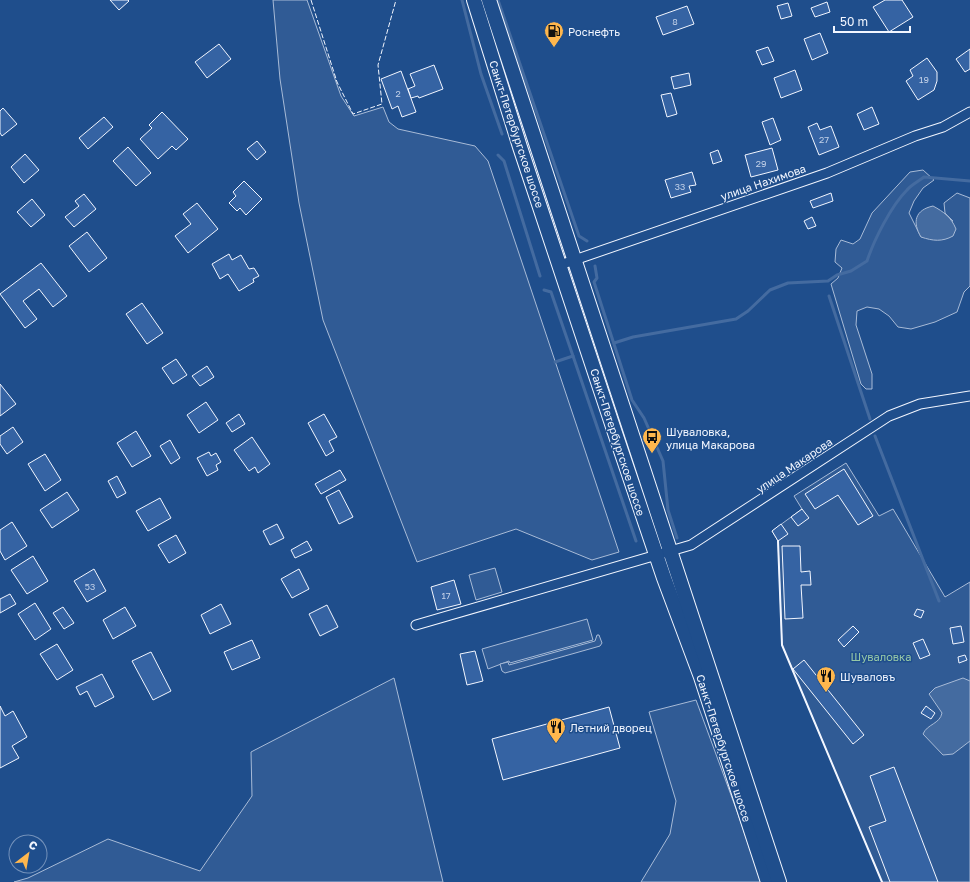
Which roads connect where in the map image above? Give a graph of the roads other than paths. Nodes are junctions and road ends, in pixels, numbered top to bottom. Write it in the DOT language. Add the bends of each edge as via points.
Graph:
graph roads {
  1 [pos="474,0"];
  2 [pos="489,0"];
  3 [pos="970,112"];
  4 [pos="575,260"];
  5 [pos="560,265"];
  6 [pos="970,396"];
  7 [pos="671,552"];
  8 [pos="656,557"];
  9 [pos="416,625"];
  10 [pos="768,882"];
  11 [pos="779,882"];
  1 -- 5 [label="main road, Санкт-Петербургское шоссе"];
  2 -- 4 [label="main road, Санкт-Петербургское шоссе"];
  3 -- 4 [label="street, улица Нахимова" via="943,127 915,136 827,174"];
  4 -- 5 [label="street, улица Нахимова"];
  4 -- 7 [label="main road, Санкт-Петербургское шоссе"];
  5 -- 8 [label="main road, Санкт-Петербургское шоссе"];
  6 -- 7 [label="street, улица Макарова" via="920,404 889,416 692,545"];
  7 -- 8 [label="street, улица Макарова"];
  7 -- 11 [label="main road, Санкт-Петербургское шоссе"];
  8 -- 9 [label="street, улица Макарова"];
  8 -- 10 [label="main road, Санкт-Петербургское шоссе" via="701,677"];
}
